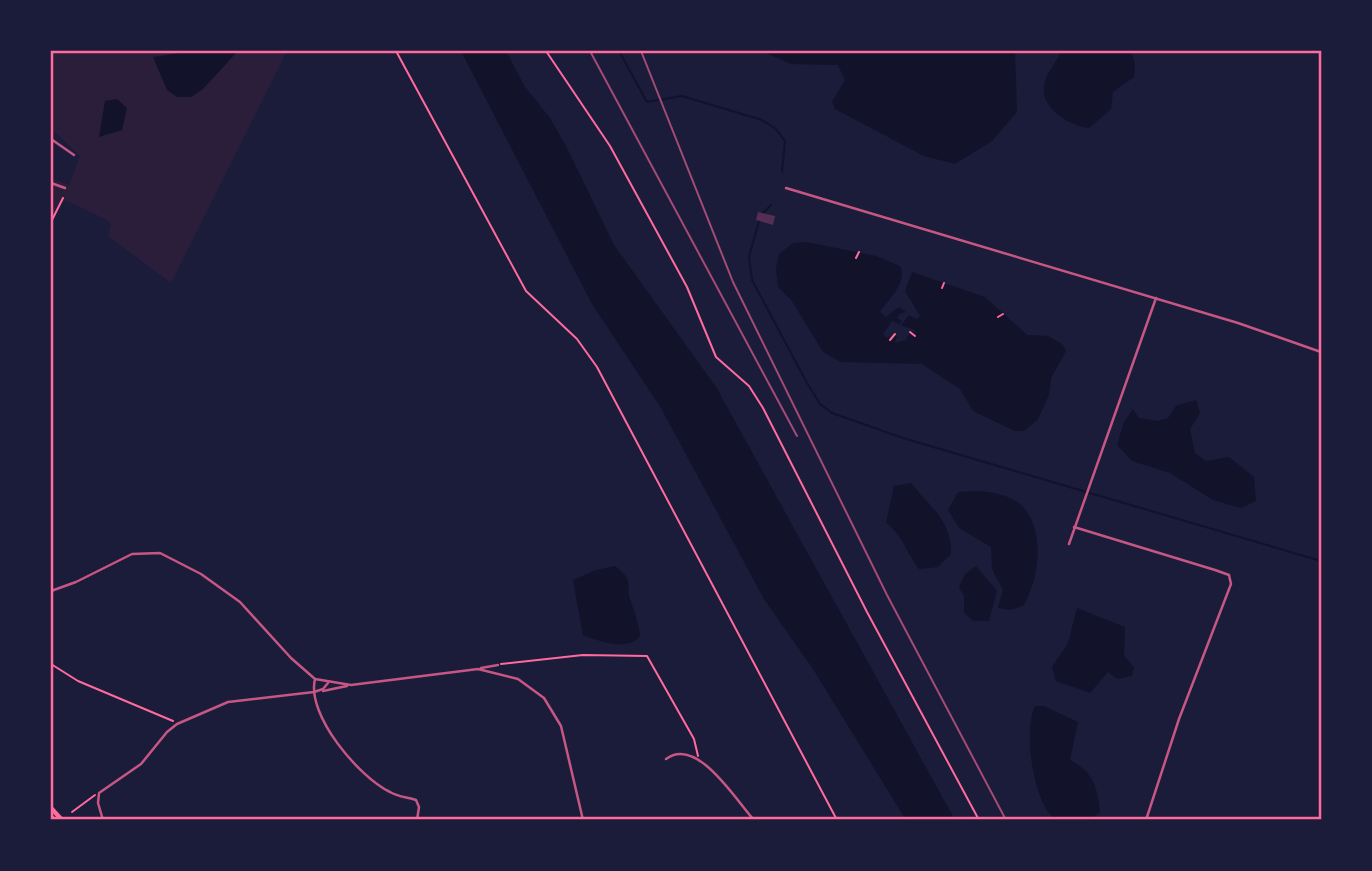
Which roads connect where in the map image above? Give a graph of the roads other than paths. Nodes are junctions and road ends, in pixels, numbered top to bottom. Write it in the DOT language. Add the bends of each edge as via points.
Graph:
graph roads {
  1 [pos="51,139"];
  2 [pos="74,155"];
  3 [pos="51,183"];
  4 [pos="65,188"];
  5 [pos="786,188"];
  6 [pos="1156,298"];
  7 [pos="1321,352"];
  8 [pos="1074,527"];
  9 [pos="1069,544"];
  10 [pos="51,591"];
  11 [pos="498,665"];
  12 [pos="478,669"];
  13 [pos="315,679"];
  14 [pos="328,682"];
  15 [pos="356,684"];
  16 [pos="320,691"];
  17 [pos="314,692"];
  18 [pos="666,758"];
  19 [pos="51,808"];
  20 [pos="62,820"];
  21 [pos="103,820"];
  22 [pos="417,820"];
  23 [pos="583,820"];
  24 [pos="754,820"];
  25 [pos="1146,820"];
  1 -- 2 [label="street"];
  3 -- 4 [label="street"];
  5 -- 6 [label="street"];
  6 -- 7 [label="street"];
  6 -- 8 [label="street"];
  8 -- 9 [label="street"];
  8 -- 25 [label="street" via="1215,570 1228,575 1231,584"];
  10 -- 13 [label="street" via="132,554 160,553 201,574 240,602"];
  11 -- 12 [label="street"];
  12 -- 15 [label="street"];
  12 -- 23 [label="street" via="518,679 551,707 561,726"];
  13 -- 14 [label="street"];
  13 -- 17 [label="street"];
  14 -- 15 [label="street"];
  14 -- 16 [label="street"];
  15 -- 16 [label="street"];
  16 -- 17 [label="street"];
  17 -- 21 [label="street" via="228,702 177,724 141,764 99,793"];
  17 -- 22 [label="street" via="335,739 380,786 416,800"];
  18 -- 24 [label="street" via="684,752 698,757"];
  19 -- 20 [label="highway"];
}
